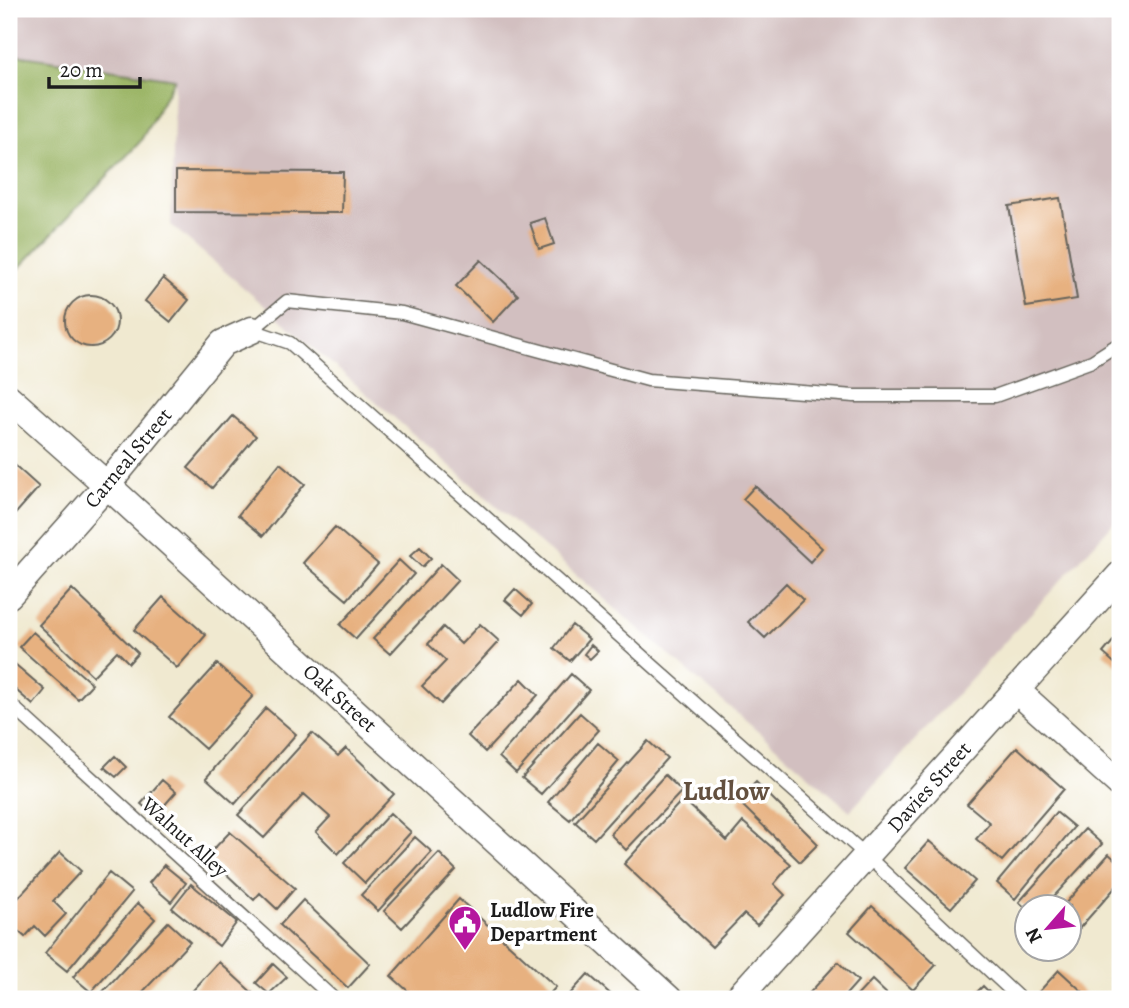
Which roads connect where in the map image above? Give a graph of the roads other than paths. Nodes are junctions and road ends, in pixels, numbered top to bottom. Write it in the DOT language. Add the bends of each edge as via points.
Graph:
graph roads {
  1 [pos="252,330"];
  2 [pos="1120,343"];
  3 [pos="9,398"];
  4 [pos="107,485"];
  5 [pos="1120,575"];
  6 [pos="9,594"];
  7 [pos="1017,691"];
  8 [pos="9,703"];
  9 [pos="1120,784"];
  10 [pos="867,856"];
  11 [pos="1016,995"];
  12 [pos="334,999"];
  13 [pos="669,999"];
  14 [pos="737,999"];
  1 -- 2 [label="lane" via="287,301 402,313 648,380 855,396 995,396 1092,361"];
  1 -- 4 [label="street, Carneal Street" via="223,343"];
  1 -- 10 [label="lane" via="290,343"];
  3 -- 4 [label="street, Oak Street"];
  4 -- 6 [label="street, Carneal Street"];
  4 -- 13 [label="street, Oak Street"];
  5 -- 7 [label="street, Davies Street"];
  7 -- 9 [label="street"];
  7 -- 10 [label="street, Davies Street"];
  8 -- 12 [label="lane, Walnut Alley"];
  10 -- 11 [label="lane"];
  10 -- 14 [label="street, Davies Street"];
}
